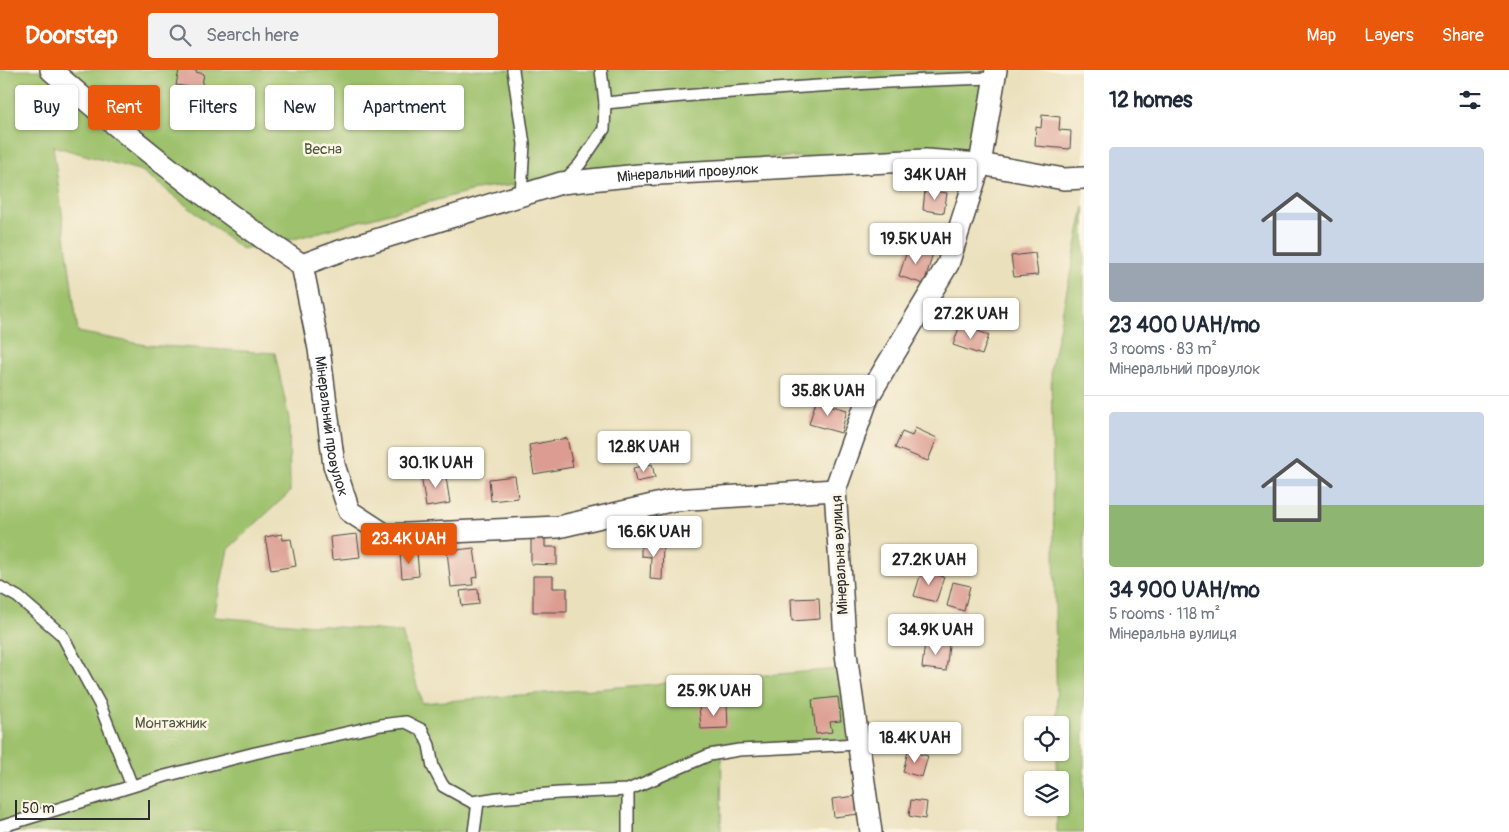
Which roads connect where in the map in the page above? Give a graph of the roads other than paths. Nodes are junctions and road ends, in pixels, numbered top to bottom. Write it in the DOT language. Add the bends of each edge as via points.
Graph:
graph roads {
  1 [pos="51,70"];
  2 [pos="513,70"];
  3 [pos="600,70"];
  4 [pos="996,74"];
  5 [pos="605,103"];
  6 [pos="980,164"];
  7 [pos="1084,178"];
  8 [pos="561,183"];
  9 [pos="521,195"];
  10 [pos="302,265"];
  11 [pos="835,490"];
  12 [pos="0,587"];
  13 [pos="858,744"];
  14 [pos="132,786"];
  15 [pos="628,790"];
  16 [pos="478,802"];
  17 [pos="0,827"];
  18 [pos="474,832"];
  19 [pos="628,832"];
  20 [pos="871,832"];
  1 -- 10 [label="street" via="164,164 244,226"];
  2 -- 9 [label="lane" via="524,144"];
  3 -- 5 [label="lane"];
  4 -- 5 [label="lane"];
  4 -- 6 [label="street, Мінеральна вулиця"];
  5 -- 8 [label="lane" via="604,128 580,164"];
  6 -- 7 [label="street, Мінеральний провулок" via="1064,179"];
  6 -- 8 [label="street, Мінеральний провулок" via="926,160 639,175"];
  6 -- 11 [label="street, Мінеральна вулиця" via="948,264 868,397"];
  8 -- 9 [label="street, Мінеральний провулок"];
  9 -- 10 [label="street, Мінеральний провулок"];
  10 -- 11 [label="street, Мінеральний провулок" via="319,350 334,465 349,511 386,535 558,527 674,500"];
  11 -- 13 [label="street, Мінеральна вулиця" via="846,654"];
  12 -- 14 [label="lane" via="18,597 62,635 100,705"];
  13 -- 15 [label="lane" via="739,750 709,755"];
  13 -- 20 [label="street, Мінеральна вулиця"];
  14 -- 16 [label="lane" via="264,751 406,722 422,730 433,767 443,786"];
  14 -- 17 [label="lane"];
  15 -- 16 [label="lane" via="559,793"];
  15 -- 19 [label="lane"];
  16 -- 18 [label="lane"];
}
